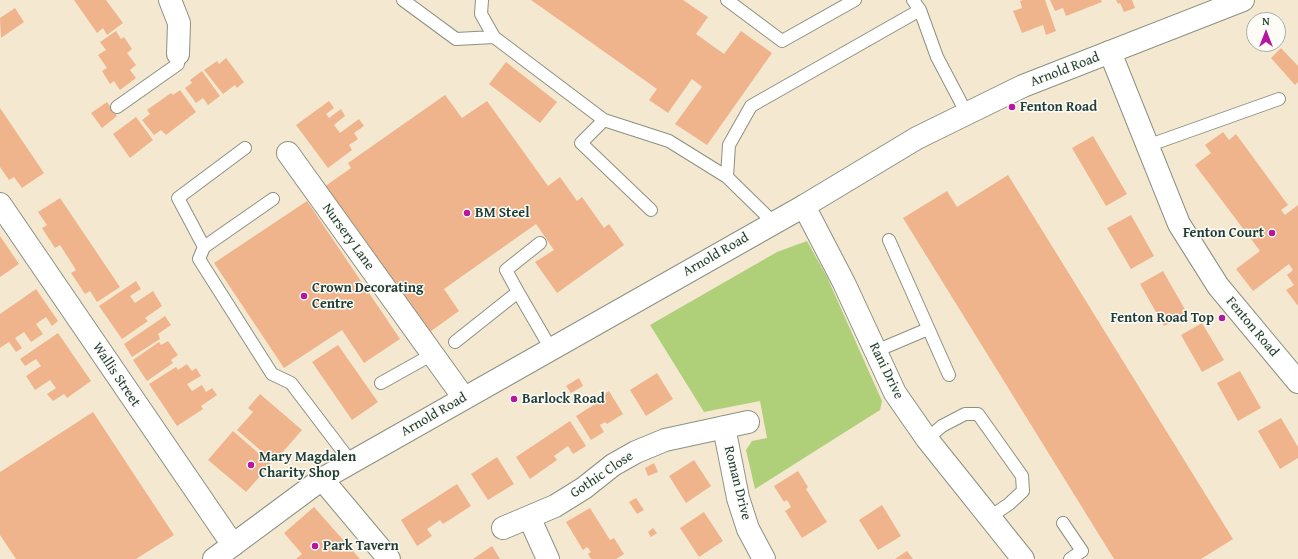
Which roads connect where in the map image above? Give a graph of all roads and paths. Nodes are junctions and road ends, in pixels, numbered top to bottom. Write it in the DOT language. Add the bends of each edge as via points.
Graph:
graph roads {
  1 [pos="170,0"];
  2 [pos="403,0"];
  3 [pos="482,0"];
  4 [pos="727,0"];
  5 [pos="855,0"];
  6 [pos="1242,0"];
  7 [pos="916,5"];
  8 [pos="494,37"];
  9 [pos="1110,52"];
  10 [pos="178,54"];
  11 [pos="1279,100"];
  12 [pos="117,107"];
  13 [pos="967,114"];
  14 [pos="604,120"];
  15 [pos="1148,146"];
  16 [pos="245,148"];
  17 [pos="288,153"];
  18 [pos="728,177"];
  19 [pos="274,199"];
  20 [pos="0,204"];
  21 [pos="804,206"];
  22 [pos="651,210"];
  23 [pos="774,223"];
  24 [pos="889,240"];
  25 [pos="540,243"];
  26 [pos="204,246"];
  27 [pos="518,292"];
  28 [pos="928,329"];
  29 [pos="455,342"];
  30 [pos="551,349"];
  31 [pos="876,351"];
  32 [pos="433,354"];
  33 [pos="949,375"];
  34 [pos="1298,382"];
  35 [pos="381,383"];
  36 [pos="464,398"];
  37 [pos="748,422"];
  38 [pos="724,427"];
  39 [pos="927,439"];
  40 [pos="351,462"];
  41 [pos="322,479"];
  42 [pos="529,517"];
  43 [pos="990,517"];
  44 [pos="1063,523"];
  45 [pos="502,528"];
  46 [pos="233,545"];
  47 [pos="214,559"];
  48 [pos="389,559"];
  49 [pos="548,559"];
  50 [pos="764,559"];
  51 [pos="1023,559"];
  52 [pos="1070,559"];
  1 -- 10 [label="street" via="179,23"];
  2 -- 8 [label="lane" via="456,39"];
  3 -- 8 [label="lane" via="480,14"];
  4 -- 5 [label="lane" via="782,41"];
  6 -- 9 [label="street, Arnold Road"];
  7 -- 13 [label="lane" via="937,57"];
  7 -- 18 [label="lane" via="751,106 729,145"];
  8 -- 14 [label="lane"];
  9 -- 13 [label="street, Arnold Road" via="1024,86"];
  9 -- 15 [label="street, Fenton Road"];
  10 -- 12 [label="lane" via="178,64"];
  11 -- 15 [label="lane"];
  13 -- 21 [label="street, Arnold Road" via="917,138"];
  14 -- 18 [label="lane" via="669,141"];
  14 -- 22 [label="lane" via="581,143"];
  15 -- 34 [label="street, Fenton Road" via="1179,224 1218,286"];
  16 -- 26 [label="lane" via="178,198"];
  17 -- 32 [label="street, Nursery Lane"];
  18 -- 23 [label="lane"];
  19 -- 26 [label="lane"];
  20 -- 46 [label="street, Wallis Street"];
  21 -- 23 [label="street, Arnold Road"];
  21 -- 31 [label="street, Rani Drive"];
  23 -- 30 [label="street, Arnold Road"];
  24 -- 28 [label="lane"];
  25 -- 27 [label="lane" via="506,270"];
  26 -- 40 [label="lane" via="199,259 272,374 291,383"];
  27 -- 29 [label="lane"];
  27 -- 30 [label="lane"];
  28 -- 31 [label="lane"];
  28 -- 33 [label="lane"];
  30 -- 36 [label="street, Arnold Road"];
  31 -- 39 [label="street, Rani Drive" via="895,393"];
  32 -- 35 [label="lane"];
  32 -- 36 [label="street, Nursery Lane"];
  36 -- 40 [label="street, Arnold Road"];
  37 -- 38 [label="street, Gothic Close"];
  38 -- 42 [label="street, Gothic Close" via="665,440 636,452 555,506"];
  38 -- 50 [label="street, Roman Drive" via="738,498 748,529"];
  39 -- 43 [label="street, Rani Drive"];
  39 -- 43 [label="lane" via="942,426 965,414 978,414 1022,476 1023,491 1010,504"];
  40 -- 41 [label="street, Arnold Road"];
  41 -- 46 [label="street, Arnold Road"];
  41 -- 48 [label="street"];
  42 -- 45 [label="street, Gothic Close"];
  42 -- 49 [label="street"];
  43 -- 51 [label="street, Rani Drive"];
  44 -- 52 [label="lane" via="1082,551"];
  46 -- 47 [label="street, Arnold Road"];
}
